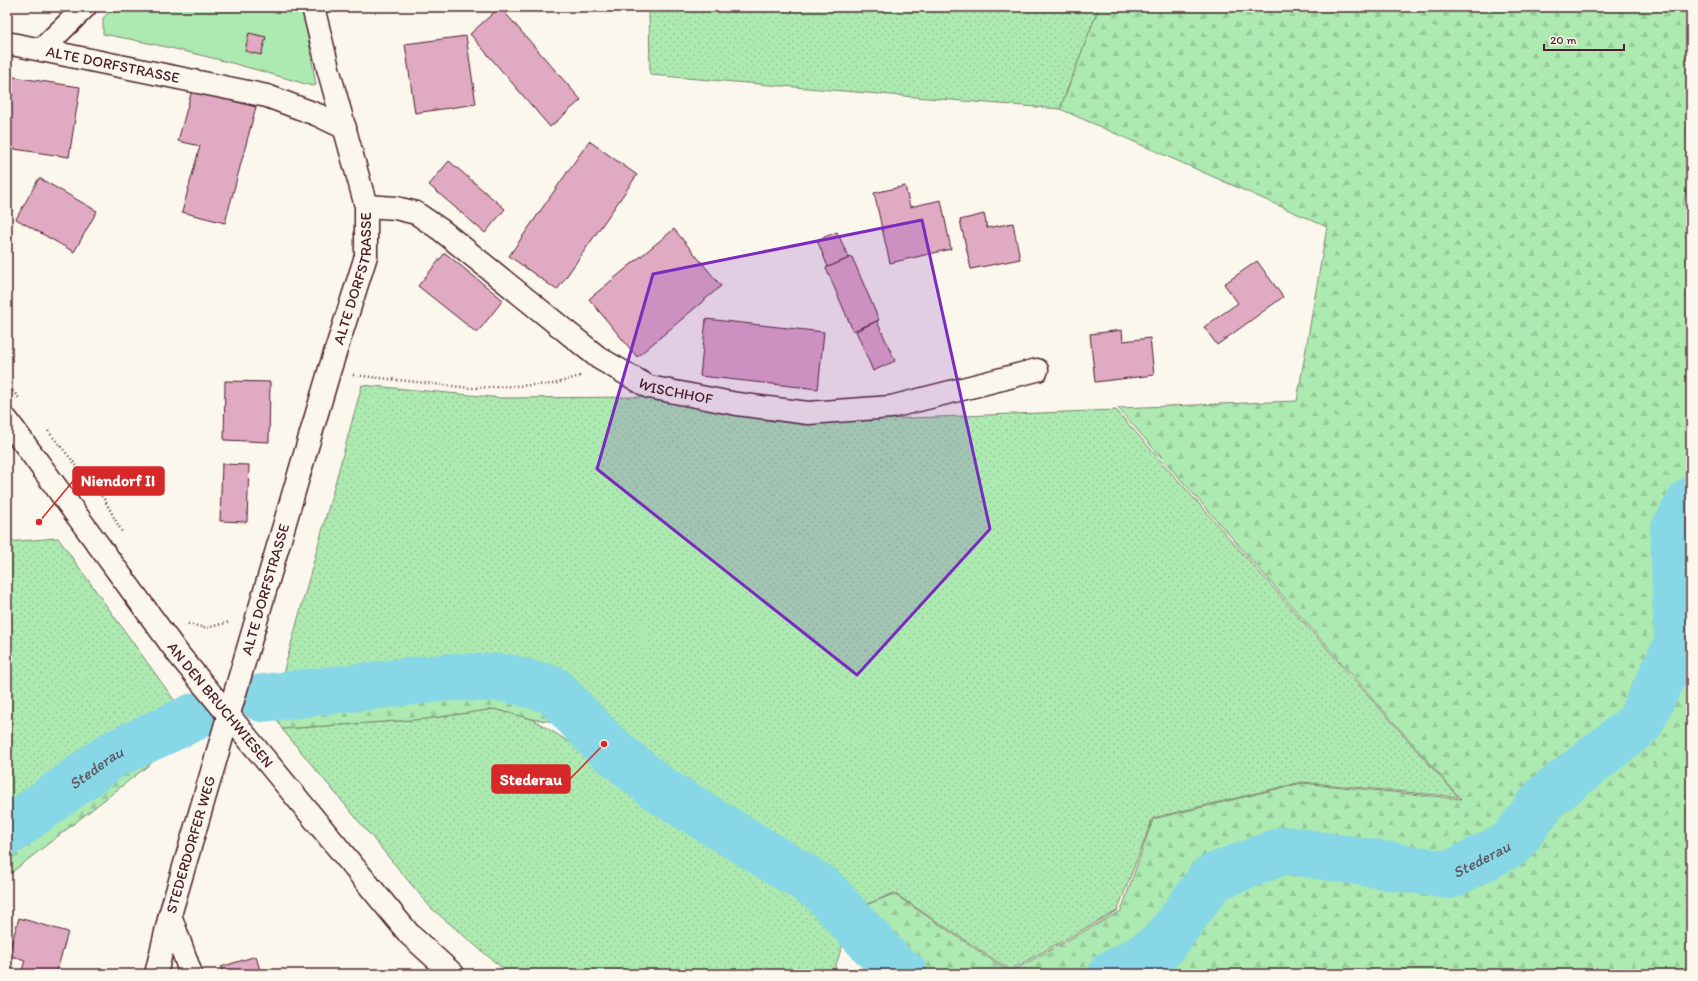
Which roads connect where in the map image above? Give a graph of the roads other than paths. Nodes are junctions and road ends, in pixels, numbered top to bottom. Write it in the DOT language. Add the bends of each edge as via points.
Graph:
graph roads {
  1 [pos="85,7"];
  2 [pos="314,7"];
  3 [pos="7,43"];
  4 [pos="42,49"];
  5 [pos="345,128"];
  6 [pos="366,206"];
  7 [pos="1037,370"];
  8 [pos="7,420"];
  9 [pos="228,716"];
  10 [pos="170,915"];
  11 [pos="156,974"];
  12 [pos="191,974"];
  13 [pos="453,974"];
  1 -- 4 [label="street"];
  2 -- 5 [label="street"];
  3 -- 4 [label="street, ALTE DORFSTRASSE"];
  4 -- 5 [label="street, ALTE DORFSTRASSE" via="267,96"];
  5 -- 6 [label="street, ALTE DORFSTRASSE"];
  6 -- 7 [label="street, WISCHHOF" via="396,208 416,213 441,230 598,358 649,387 737,404 808,413 891,407"];
  6 -- 9 [label="street, ALTE DORFSTRASSE" via="366,256 329,372"];
  8 -- 9 [label="street, AN DEN BRUCHWIESEN" via="179,655"];
  9 -- 10 [label="street, STEDERDORFER WEG"];
  9 -- 13 [label="street, AN DEN BRUCHWIESEN" via="410,935"];
  10 -- 11 [label="street, STEDERDORFER WEG"];
  10 -- 12 [label="street"];
}
